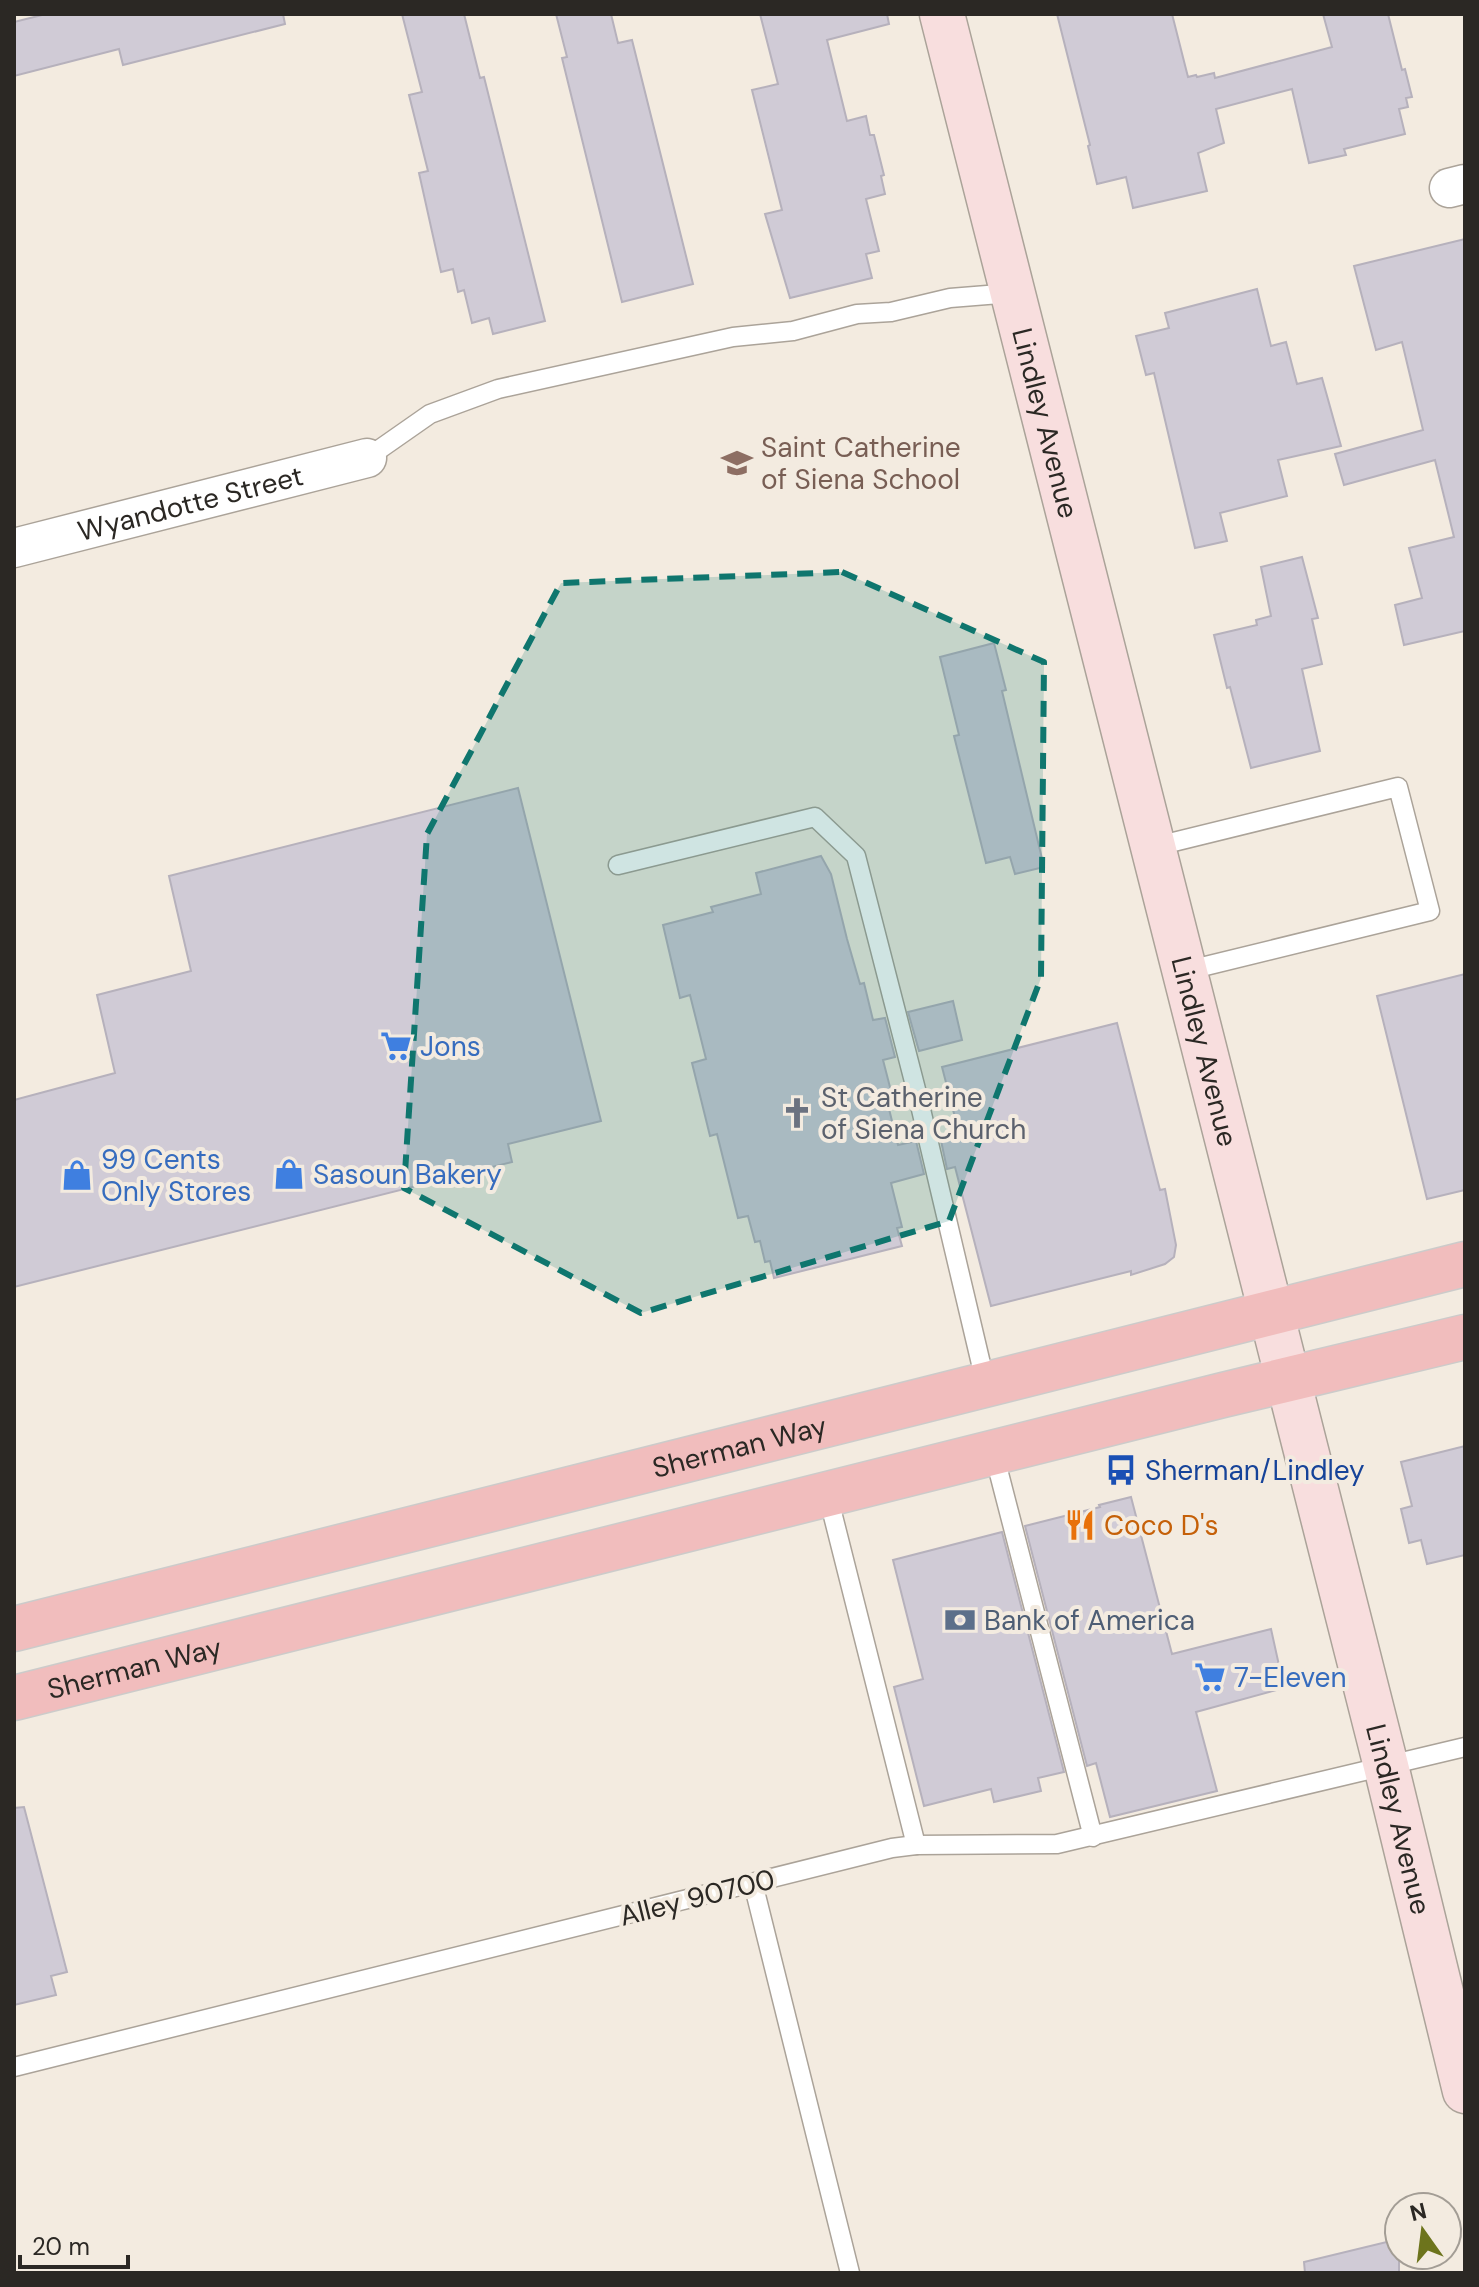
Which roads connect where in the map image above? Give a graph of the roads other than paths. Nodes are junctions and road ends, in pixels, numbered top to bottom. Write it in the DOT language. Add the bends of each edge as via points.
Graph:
graph roads {
  1 [pos="942,14"];
  2 [pos="1012,293"];
  3 [pos="367,458"];
  4 [pos="14,548"];
  5 [pos="1153,847"];
  6 [pos="618,865"];
  7 [pos="1185,971"];
  8 [pos="1465,1264"];
  9 [pos="1270,1313"];
  10 [pos="1465,1337"];
  11 [pos="1286,1380"];
  12 [pos="986,1385"];
  13 [pos="994,1454"];
  14 [pos="828,1496"];
  15 [pos="14,1629"];
  16 [pos="14,1698"];
  17 [pos="1465,1747"];
  18 [pos="1386,1766"];
  19 [pos="1093,1837"];
  20 [pos="916,1845"];
  21 [pos="753,1883"];
  22 [pos="14,2067"];
  23 [pos="1465,2091"];
  24 [pos="850,2273"];
  1 -- 2 [label="main road, Lindley Avenue"];
  2 -- 3 [label="lane" via="950,298 793,331 733,337 498,389 430,414"];
  2 -- 5 [label="main road, Lindley Avenue"];
  3 -- 4 [label="street, Wyandotte Street"];
  5 -- 7 [label="main road, Lindley Avenue"];
  5 -- 7 [label="lane" via="1398,787 1430,911"];
  6 -- 12 [label="lane" via="815,817 856,856"];
  7 -- 9 [label="main road, Lindley Avenue"];
  8 -- 9 [label="main road, Sherman Way"];
  9 -- 11 [label="main road, Lindley Avenue"];
  9 -- 12 [label="main road, Sherman Way"];
  10 -- 11 [label="main road, Sherman Way"];
  11 -- 13 [label="main road, Sherman Way"];
  11 -- 18 [label="main road, Lindley Avenue"];
  12 -- 15 [label="main road, Sherman Way"];
  13 -- 14 [label="main road, Sherman Way"];
  13 -- 19 [label="lane"];
  14 -- 16 [label="main road, Sherman Way"];
  14 -- 20 [label="lane"];
  17 -- 18 [label="lane, Alley 90700"];
  18 -- 19 [label="lane, Alley 90700"];
  18 -- 23 [label="main road, Lindley Avenue"];
  19 -- 20 [label="lane, Alley 90700" via="1057,1844"];
  20 -- 21 [label="lane, Alley 90700"];
  21 -- 22 [label="lane, Alley 90700"];
  21 -- 24 [label="lane"];
}
